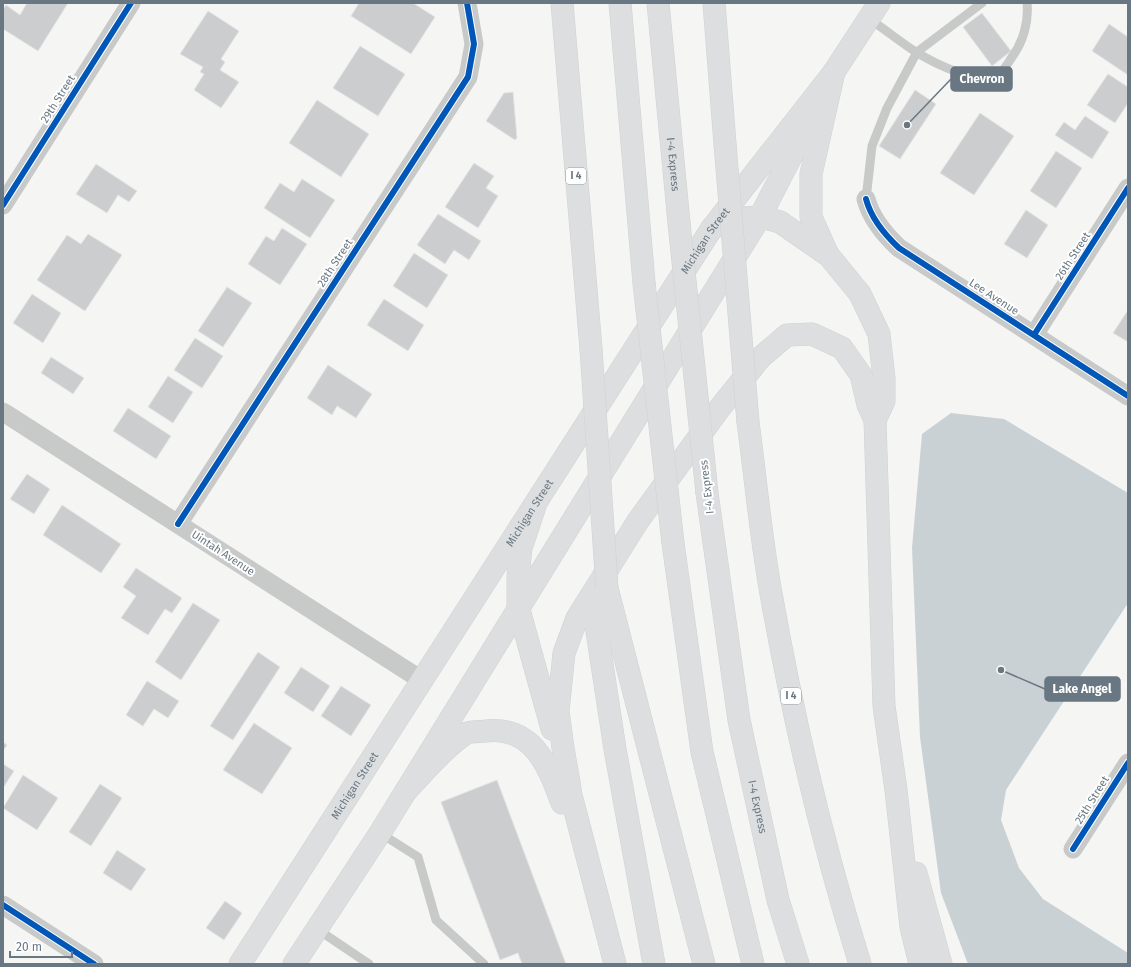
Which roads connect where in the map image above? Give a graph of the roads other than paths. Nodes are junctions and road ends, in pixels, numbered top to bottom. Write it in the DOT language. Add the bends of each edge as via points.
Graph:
graph roads {
  1 [pos="131,3"];
  2 [pos="467,3"];
  3 [pos="562,3"];
  4 [pos="620,3"];
  5 [pos="658,3"];
  6 [pos="714,3"];
  7 [pos="982,3"];
  8 [pos="1027,3"];
  9 [pos="874,11"];
  10 [pos="917,52"];
  11 [pos="834,72"];
  12 [pos="1128,188"];
  13 [pos="866,199"];
  14 [pos="3,205"];
  15 [pos="760,217"];
  16 [pos="712,228"];
  17 [pos="829,256"];
  18 [pos="1034,335"];
  19 [pos="1128,396"];
  20 [pos="3,412"];
  21 [pos="875,420"];
  22 [pos="535,506"];
  23 [pos="178,524"];
  24 [pos="607,588"];
  25 [pos="518,606"];
  26 [pos="423,681"];
  27 [pos="1128,763"];
  28 [pos="570,788"];
  29 [pos="896,790"];
  30 [pos="406,791"];
  31 [pos="380,833"];
  32 [pos="1073,849"];
  33 [pos="3,906"];
  34 [pos="317,929"];
  35 [pos="609,940"];
  36 [pos="94,964"];
  37 [pos="240,964"];
  38 [pos="294,964"];
  39 [pos="369,964"];
  40 [pos="484,964"];
  41 [pos="615,964"];
  42 [pos="654,964"];
  43 [pos="704,964"];
  44 [pos="753,964"];
  45 [pos="798,964"];
  46 [pos="860,964"];
  47 [pos="920,964"];
  48 [pos="941,964"];
  1 -- 14 [label="street, 29th Street"];
  2 -- 23 [label="street, 28th Street" via="474,44 468,77"];
  3 -- 24 [label="main road, I 4, bridge" via="591,349"];
  4 -- 44 [label="main road, bridge" via="644,283 673,543 702,752"];
  5 -- 45 [label="main road, I-4 Express, bridge" via="707,493 739,720 778,900"];
  6 -- 46 [label="main road, I 4, bridge" via="748,422 771,598 796,719 824,835"];
  7 -- 10 [label="lane"];
  8 -- 10 [label="lane" via="1024,36 998,75 984,79 958,73"];
  9 -- 10 [label="lane"];
  9 -- 11 [label="main road, Michigan Street"];
  10 -- 13 [label="lane" via="887,108 872,146"];
  11 -- 15 [label="main road, Michigan Street"];
  11 -- 16 [label="main road, Michigan Street"];
  11 -- 17 [label="main road" via="811,174 811,217"];
  12 -- 18 [label="street, 26th Street"];
  13 -- 18 [label="street, Lee Avenue" via="876,221 899,248"];
  15 -- 16 [label="main road" via="739,218"];
  15 -- 17 [label="main road" via="780,222"];
  15 -- 25 [label="main road, Michigan Street"];
  16 -- 22 [label="main road, Michigan Street"];
  17 -- 21 [label="main road" via="860,294 879,334 884,401"];
  18 -- 19 [label="street, Lee Avenue"];
  20 -- 23 [label="street, Uintah Avenue"];
  21 -- 28 [label="main road" via="868,406 861,375 842,348 812,334 787,335 760,358 719,409 638,522 576,618 564,653 558,711"];
  21 -- 29 [label="main road" via="884,706"];
  22 -- 25 [label="main road" via="521,548"];
  22 -- 26 [label="main road, Michigan Street"];
  23 -- 26 [label="street, Uintah Avenue"];
  24 -- 42 [label="main road" via="596,625"];
  24 -- 43 [label="main road, I 4"];
  25 -- 28 [label="main road"];
  25 -- 30 [label="main road, Michigan Street"];
  26 -- 37 [label="main road, Michigan Street"];
  27 -- 32 [label="street, 25th Street"];
  28 -- 35 [label="main road"];
  29 -- 47 [label="main road" via="911,927"];
  29 -- 48 [label="main road"];
  30 -- 31 [label="main road, Michigan Street"];
  30 -- 35 [label="main road" via="466,733 497,730 531,743 545,761 554,781"];
  31 -- 34 [label="main road, Michigan Street"];
  31 -- 40 [label="lane" via="418,857 436,920"];
  33 -- 36 [label="street"];
  34 -- 38 [label="main road, Michigan Street"];
  34 -- 39 [label="lane"];
  35 -- 41 [label="main road"];
}
